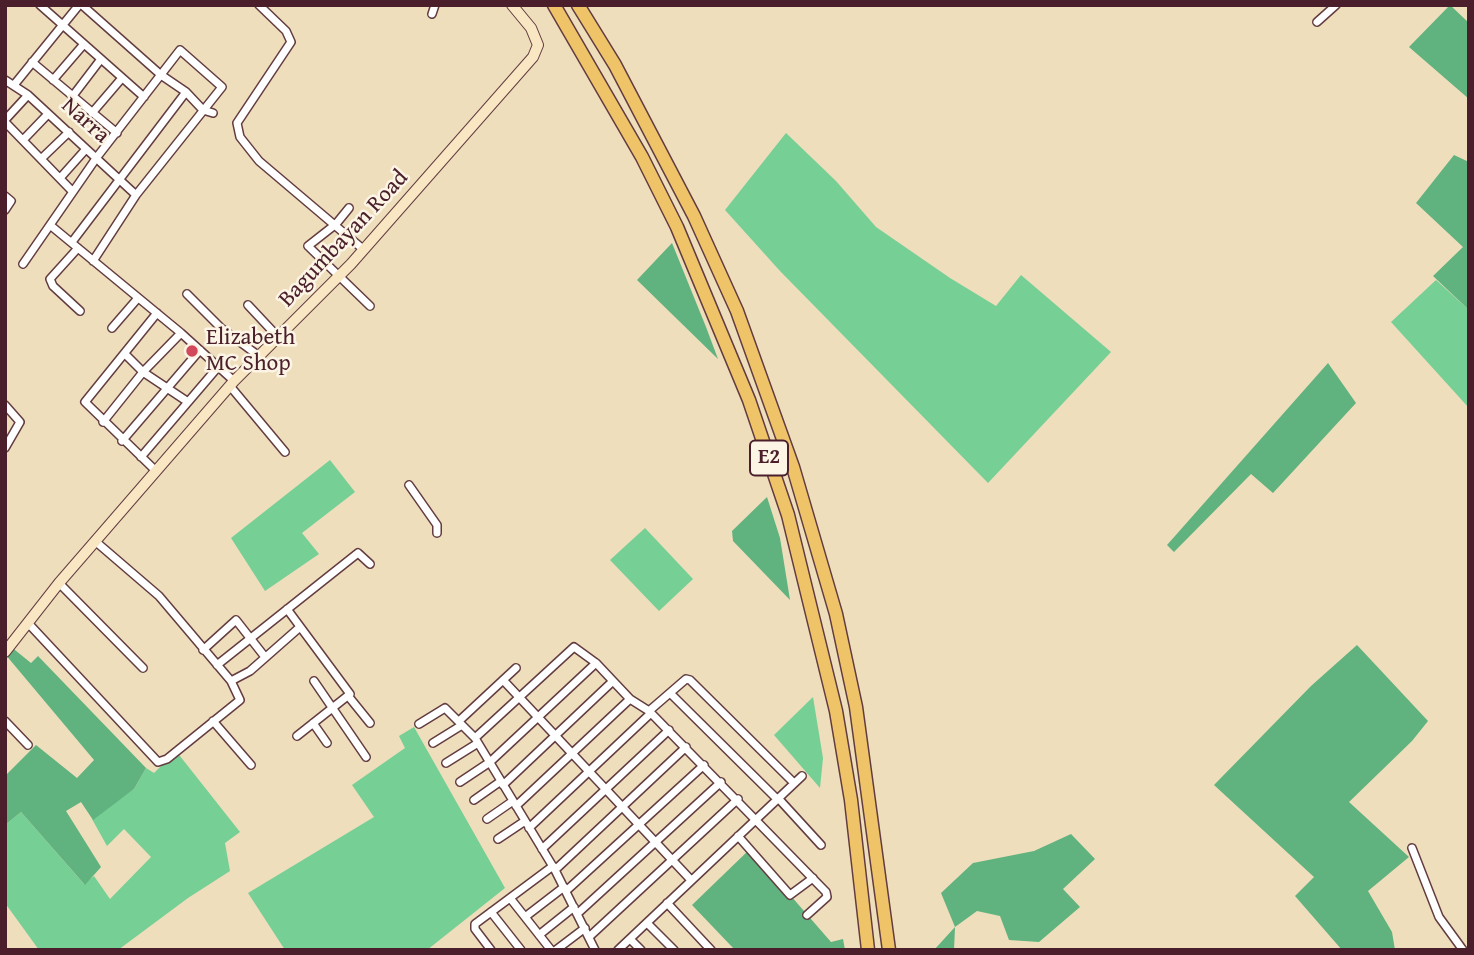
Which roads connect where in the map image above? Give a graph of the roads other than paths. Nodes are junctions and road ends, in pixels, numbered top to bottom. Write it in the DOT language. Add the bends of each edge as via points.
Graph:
graph roads {
  1 [pos="40,5"];
  2 [pos="80,5"];
  3 [pos="259,5"];
  4 [pos="435,5"];
  5 [pos="512,5"];
  6 [pos="554,5"];
  7 [pos="578,5"];
  8 [pos="1336,5"];
  9 [pos="432,15"];
  10 [pos="1317,23"];
  11 [pos="63,25"];
  12 [pos="84,44"];
  13 [pos="101,59"];
  14 [pos="32,62"];
  15 [pos="160,75"];
  16 [pos="122,78"];
  17 [pos="5,79"];
  18 [pos="53,80"];
  19 [pos="14,85"];
  20 [pos="186,92"];
  21 [pos="28,95"];
  22 [pos="72,97"];
  23 [pos="144,97"];
  24 [pos="203,110"];
  25 [pos="92,113"];
  26 [pos="213,113"];
  27 [pos="48,114"];
  28 [pos="5,121"];
  29 [pos="69,132"];
  30 [pos="117,133"];
  31 [pos="24,139"];
  32 [pos="86,149"];
  33 [pos="97,157"];
  34 [pos="42,158"];
  35 [pos="61,177"];
  36 [pos="118,180"];
  37 [pos="72,191"];
  38 [pos="5,195"];
  39 [pos="136,195"];
  40 [pos="349,208"];
  41 [pos="5,210"];
  42 [pos="336,224"];
  43 [pos="50,225"];
  44 [pos="75,245"];
  45 [pos="364,250"];
  46 [pos="93,261"];
  47 [pos="23,264"];
  48 [pos="338,278"];
  49 [pos="187,294"];
  50 [pos="138,298"];
  51 [pos="248,305"];
  52 [pos="370,306"];
  53 [pos="80,311"];
  54 [pos="157,313"];
  55 [pos="112,328"];
  56 [pos="181,333"];
  57 [pos="278,337"];
  58 [pos="200,350"];
  59 [pos="126,355"];
  60 [pos="259,356"];
  61 [pos="218,367"];
  62 [pos="143,372"];
  63 [pos="232,384"];
  64 [pos="167,388"];
  65 [pos="188,402"];
  66 [pos="5,405"];
  67 [pos="103,422"];
  68 [pos="122,441"];
  69 [pos="5,448"];
  70 [pos="285,452"];
  71 [pos="141,457"];
  72 [pos="156,471"];
  73 [pos="409,485"];
  74 [pos="437,533"];
  75 [pos="95,541"];
  76 [pos="370,564"];
  77 [pos="59,583"];
  78 [pos="287,609"];
  79 [pos="28,623"];
  80 [pos="300,627"];
  81 [pos="251,638"];
  82 [pos="203,650"];
  83 [pos="5,652"];
  84 [pos="265,657"];
  85 [pos="596,663"];
  86 [pos="217,665"];
  87 [pos="143,668"];
  88 [pos="516,668"];
  89 [pos="503,680"];
  90 [pos="231,681"];
  91 [pos="314,681"];
  92 [pos="613,681"];
  93 [pos="670,693"];
  94 [pos="349,696"];
  95 [pos="519,698"];
  96 [pos="629,699"];
  97 [pos="331,710"];
  98 [pos="650,712"];
  99 [pos="538,717"];
  100 [pos="5,721"];
  101 [pos="214,721"];
  102 [pos="313,723"];
  103 [pos="370,723"];
  104 [pos="460,723"];
  105 [pos="419,724"];
  106 [pos="669,730"];
  107 [pos="297,736"];
  108 [pos="555,736"];
  109 [pos="476,740"];
  110 [pos="327,743"];
  111 [pos="433,743"];
  112 [pos="28,745"];
  113 [pos="686,747"];
  114 [pos="572,754"];
  115 [pos="366,757"];
  116 [pos="490,762"];
  117 [pos="446,763"];
  118 [pos="251,765"];
  119 [pos="704,765"];
  120 [pos="589,772"];
  121 [pos="802,776"];
  122 [pos="460,782"];
  123 [pos="720,782"];
  124 [pos="502,783"];
  125 [pos="794,783"];
  126 [pos="606,789"];
  127 [pos="738,799"];
  128 [pos="778,799"];
  129 [pos="474,800"];
  130 [pos="515,804"];
  131 [pos="622,807"];
  132 [pos="757,818"];
  133 [pos="487,820"];
  134 [pos="527,824"];
  135 [pos="639,825"];
  136 [pos="738,836"];
  137 [pos="498,839"];
  138 [pos="655,842"];
  139 [pos="821,845"];
  140 [pos="1412,848"];
  141 [pos="542,849"];
  142 [pos="672,860"];
  143 [pos="554,868"];
  144 [pos="813,878"];
  145 [pos="691,880"];
  146 [pos="565,889"];
  147 [pos="510,898"];
  148 [pos="667,903"];
  149 [pos="576,911"];
  150 [pos="491,912"];
  151 [pos="807,915"];
  152 [pos="525,917"];
  153 [pos="647,922"];
  154 [pos="584,929"];
  155 [pos="539,935"];
  156 [pos="589,937"];
  157 [pos="630,939"];
  158 [pos="491,950"];
  159 [pos="521,950"];
  160 [pos="554,950"];
  161 [pos="595,950"];
  162 [pos="618,950"];
  163 [pos="641,950"];
  164 [pos="674,950"];
  165 [pos="711,950"];
  166 [pos="868,950"];
  167 [pos="889,950"];
  168 [pos="1463,950"];
  1 -- 11 [label="street"];
  2 -- 11 [label="street"];
  2 -- 15 [label="street"];
  3 -- 42 [label="street" via="291,42 237,123 237,130 259,161"];
  4 -- 9 [label="street"];
  5 -- 45 [label="street, Bagumbayan Road" via="538,45 533,57"];
  6 -- 166 [label="highway, E2" via="677,227 749,400 783,502 836,711"];
  7 -- 167 [label="highway, E2" via="615,65 694,216 737,311 790,455 836,614 856,707"];
  8 -- 10 [label="street"];
  11 -- 12 [label="street"];
  11 -- 14 [label="street"];
  12 -- 13 [label="street"];
  12 -- 18 [label="street"];
  13 -- 16 [label="street"];
  13 -- 22 [label="street"];
  14 -- 18 [label="street"];
  14 -- 19 [label="street"];
  15 -- 20 [label="street"];
  15 -- 23 [label="street"];
  15 -- 24 [label="street" via="180,50 222,87"];
  16 -- 23 [label="street"];
  16 -- 25 [label="street"];
  17 -- 19 [label="street, Narra"];
  18 -- 22 [label="street"];
  19 -- 21 [label="street, Narra"];
  20 -- 24 [label="street"];
  20 -- 36 [label="street"];
  21 -- 27 [label="street, Narra"];
  21 -- 28 [label="street"];
  22 -- 25 [label="street"];
  23 -- 30 [label="street"];
  24 -- 26 [label="street"];
  24 -- 39 [label="street"];
  25 -- 30 [label="street"];
  27 -- 29 [label="street, Narra"];
  27 -- 31 [label="street"];
  28 -- 31 [label="street"];
  29 -- 32 [label="street, Narra"];
  29 -- 34 [label="street"];
  30 -- 33 [label="street"];
  31 -- 34 [label="street"];
  32 -- 33 [label="street, Narra"];
  32 -- 35 [label="street"];
  33 -- 36 [label="street, Narra"];
  33 -- 37 [label="street"];
  34 -- 35 [label="street"];
  35 -- 37 [label="street"];
  36 -- 39 [label="street, Narra"];
  36 -- 44 [label="street"];
  37 -- 43 [label="street"];
  38 -- 41 [label="street" via="11,201"];
  39 -- 46 [label="street"];
  40 -- 42 [label="street"];
  42 -- 45 [label="street"];
  42 -- 48 [label="street" via="308,246"];
  43 -- 44 [label="street"];
  43 -- 47 [label="street"];
  44 -- 46 [label="street"];
  44 -- 53 [label="street" via="50,279"];
  45 -- 48 [label="street, Bagumbayan Road"];
  46 -- 50 [label="street"];
  48 -- 52 [label="street"];
  48 -- 57 [label="street, Bagumbayan Road"];
  49 -- 60 [label="street" via="221,328"];
  50 -- 54 [label="street"];
  50 -- 55 [label="street"];
  51 -- 57 [label="street"];
  54 -- 56 [label="street"];
  54 -- 59 [label="street"];
  56 -- 58 [label="street"];
  56 -- 62 [label="street"];
  57 -- 60 [label="street, Bagumbayan Road"];
  58 -- 61 [label="street"];
  58 -- 64 [label="street"];
  59 -- 62 [label="street"];
  59 -- 67 [label="street" via="85,402"];
  60 -- 63 [label="street, Bagumbayan Road"];
  61 -- 63 [label="street"];
  61 -- 65 [label="street"];
  62 -- 64 [label="street"];
  62 -- 67 [label="street"];
  63 -- 70 [label="street"];
  63 -- 72 [label="street, Bagumbayan Road"];
  64 -- 65 [label="street"];
  64 -- 68 [label="street"];
  65 -- 71 [label="street"];
  66 -- 69 [label="street" via="20,422"];
  67 -- 68 [label="street"];
  68 -- 71 [label="street"];
  71 -- 72 [label="street"];
  72 -- 75 [label="street, Bagumbayan Road"];
  73 -- 74 [label="street" via="437,525"];
  75 -- 77 [label="street, Bagumbayan Road"];
  75 -- 82 [label="street" via="159,596"];
  76 -- 78 [label="street" via="358,553"];
  77 -- 79 [label="street, Bagumbayan Road"];
  77 -- 87 [label="street"];
  78 -- 80 [label="street"];
  78 -- 81 [label="street"];
  79 -- 83 [label="street, Bagumbayan Road"];
  79 -- 101 [label="street" via="158,762"];
  80 -- 84 [label="street"];
  80 -- 94 [label="street"];
  81 -- 82 [label="street" via="236,620"];
  81 -- 84 [label="street"];
  81 -- 86 [label="street"];
  82 -- 86 [label="street"];
  84 -- 90 [label="street"];
  85 -- 92 [label="street"];
  85 -- 95 [label="street" via="574,648"];
  85 -- 99 [label="street"];
  86 -- 90 [label="street"];
  88 -- 89 [label="street"];
  89 -- 95 [label="street"];
  89 -- 104 [label="street"];
  90 -- 101 [label="street" via="240,700"];
  91 -- 97 [label="street"];
  92 -- 96 [label="street"];
  92 -- 108 [label="street"];
  93 -- 98 [label="street"];
  93 -- 125 [label="street" via="690,680"];
  93 -- 128 [label="street"];
  94 -- 97 [label="street"];
  94 -- 103 [label="street"];
  95 -- 99 [label="street"];
  95 -- 109 [label="street"];
  96 -- 98 [label="street"];
  96 -- 114 [label="street"];
  97 -- 102 [label="street"];
  97 -- 115 [label="street"];
  98 -- 106 [label="street"];
  98 -- 120 [label="street"];
  99 -- 108 [label="street"];
  99 -- 116 [label="street"];
  100 -- 112 [label="street"];
  101 -- 118 [label="street"];
  102 -- 107 [label="street"];
  102 -- 110 [label="street"];
  104 -- 105 [label="street" via="446,708"];
  104 -- 109 [label="street"];
  104 -- 111 [label="street"];
  106 -- 113 [label="street"];
  106 -- 126 [label="street"];
  108 -- 114 [label="street"];
  108 -- 124 [label="street"];
  109 -- 116 [label="street"];
  109 -- 117 [label="street"];
  113 -- 119 [label="street"];
  113 -- 131 [label="street"];
  114 -- 120 [label="street"];
  114 -- 130 [label="street"];
  116 -- 122 [label="street"];
  116 -- 124 [label="street"];
  119 -- 123 [label="street"];
  119 -- 135 [label="street"];
  120 -- 126 [label="street"];
  120 -- 134 [label="street"];
  121 -- 125 [label="street"];
  123 -- 127 [label="street"];
  123 -- 138 [label="street"];
  124 -- 129 [label="street"];
  124 -- 130 [label="street"];
  125 -- 128 [label="street"];
  126 -- 131 [label="street"];
  126 -- 141 [label="street"];
  127 -- 132 [label="street"];
  127 -- 142 [label="street"];
  128 -- 132 [label="street"];
  128 -- 139 [label="street"];
  130 -- 133 [label="street"];
  130 -- 134 [label="street"];
  131 -- 135 [label="street"];
  131 -- 143 [label="street"];
  132 -- 136 [label="street"];
  132 -- 144 [label="street"];
  134 -- 137 [label="street"];
  134 -- 141 [label="street"];
  135 -- 138 [label="street"];
  135 -- 146 [label="street"];
  136 -- 144 [label="street" via="790,895"];
  136 -- 145 [label="street"];
  138 -- 142 [label="street"];
  138 -- 149 [label="street"];
  140 -- 168 [label="street" via="1439,917"];
  141 -- 143 [label="street"];
  142 -- 145 [label="street"];
  142 -- 156 [label="street"];
  143 -- 146 [label="street"];
  143 -- 147 [label="street"];
  144 -- 151 [label="street" via="827,897"];
  145 -- 148 [label="street"];
  146 -- 149 [label="street"];
  146 -- 152 [label="street"];
  147 -- 150 [label="street"];
  147 -- 152 [label="street"];
  148 -- 153 [label="street"];
  148 -- 165 [label="street"];
  149 -- 154 [label="street"];
  149 -- 155 [label="street"];
  150 -- 158 [label="street" via="474,927"];
  150 -- 159 [label="street"];
  152 -- 155 [label="street"];
  153 -- 157 [label="street"];
  153 -- 164 [label="street"];
  154 -- 156 [label="street"];
  154 -- 160 [label="street"];
  155 -- 160 [label="street"];
  156 -- 161 [label="street"];
  157 -- 162 [label="street"];
  157 -- 163 [label="street"];
}
